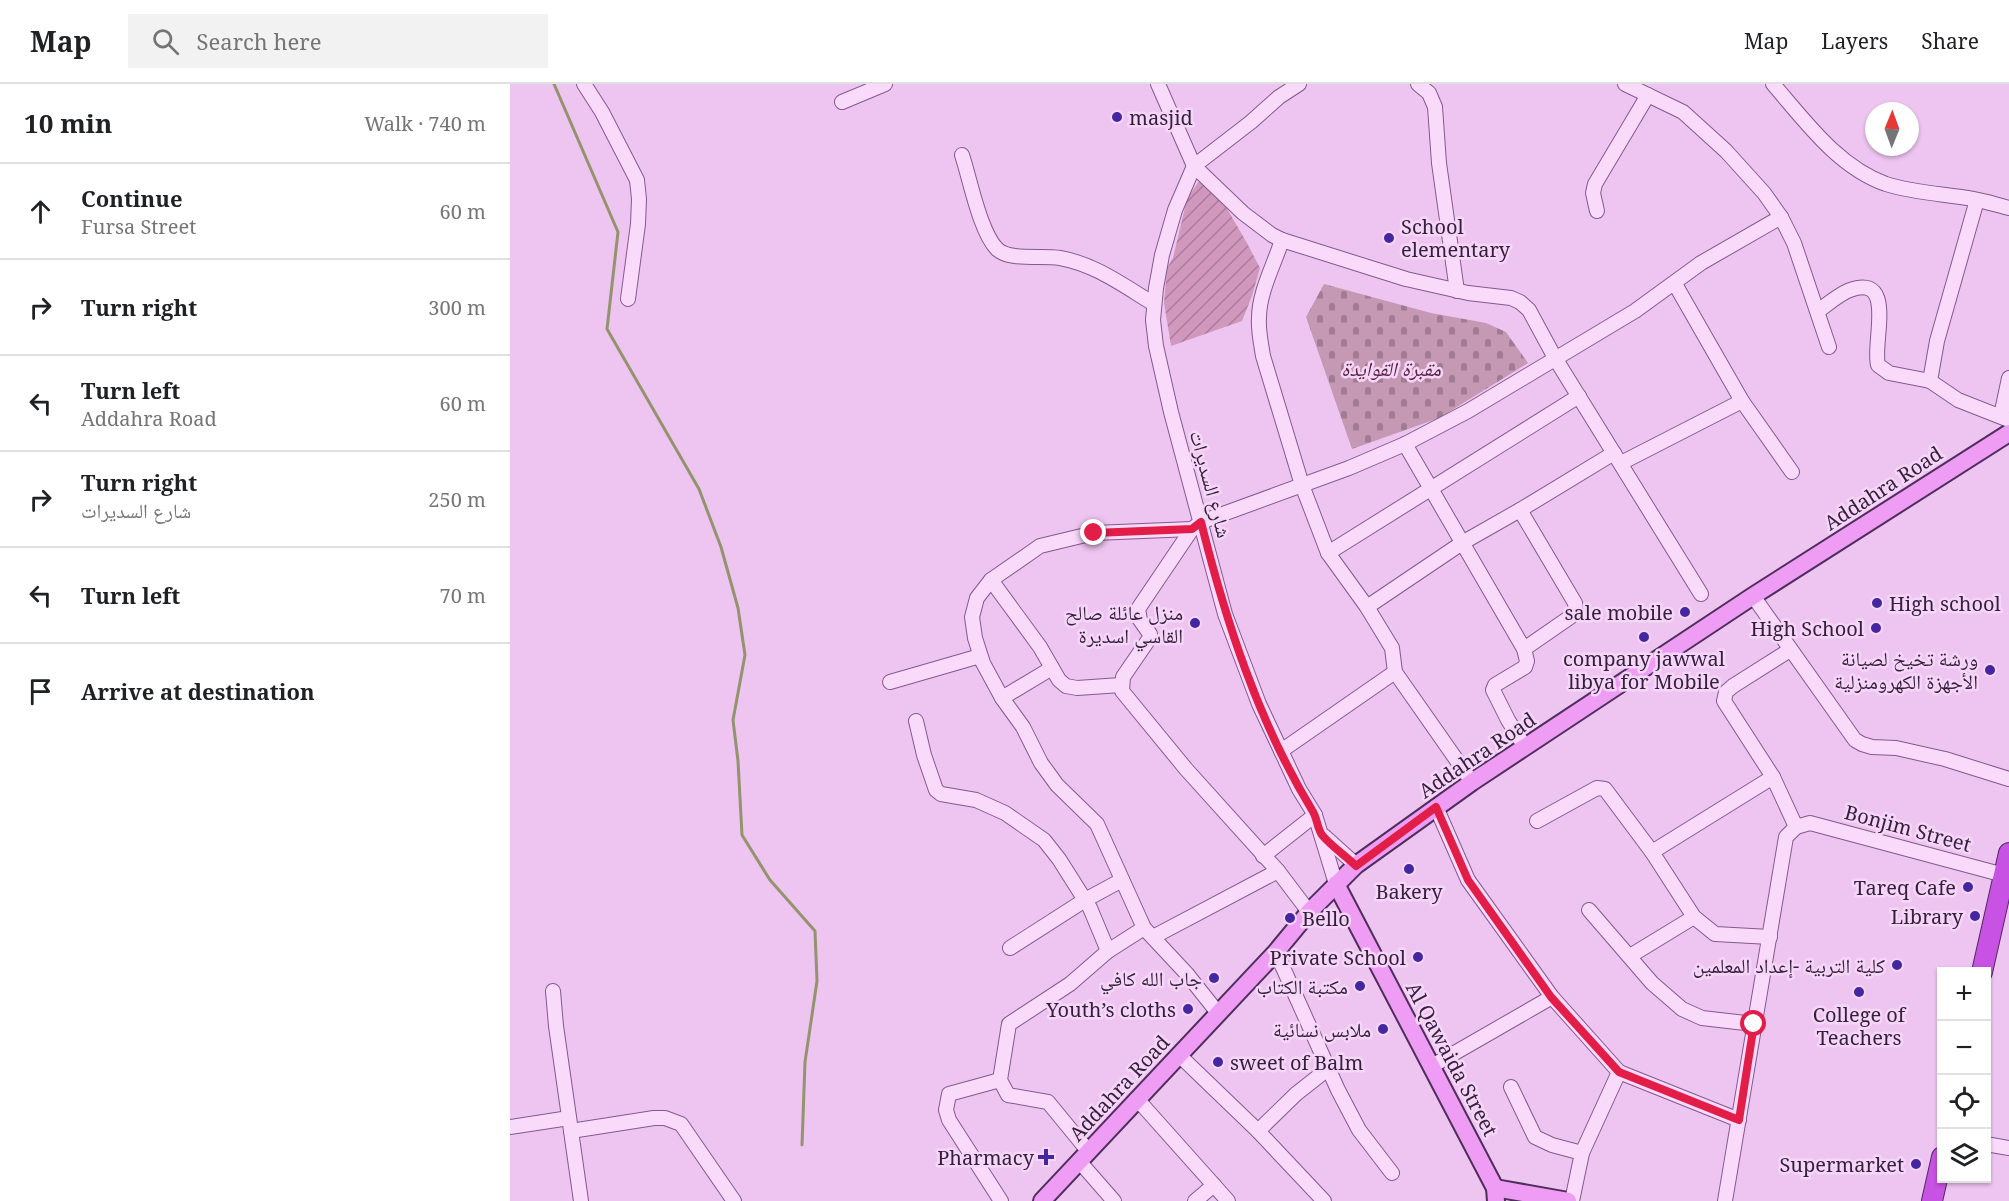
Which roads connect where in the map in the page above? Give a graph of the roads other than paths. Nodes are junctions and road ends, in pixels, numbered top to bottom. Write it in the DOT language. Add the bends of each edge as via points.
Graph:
graph roads {
  1 [pos="584,84"];
  2 [pos="885,84"];
  3 [pos="1158,84"];
  4 [pos="1299,84"];
  5 [pos="1418,84"];
  6 [pos="1625,84"];
  7 [pos="1773,84"];
  8 [pos="1648,94"];
  9 [pos="842,102"];
  10 [pos="962,155"];
  11 [pos="1194,166"];
  12 [pos="1977,200"];
  13 [pos="2009,208"];
  14 [pos="1597,211"];
  15 [pos="1781,217"];
  16 [pos="1282,240"];
  17 [pos="1675,284"];
  18 [pos="1457,291"];
  19 [pos="628,299"];
  20 [pos="1154,304"];
  21 [pos="1818,311"];
  22 [pos="1828,347"];
  23 [pos="1555,358"];
  24 [pos="2009,378"];
  25 [pos="1930,381"];
  26 [pos="1579,396"];
  27 [pos="1742,401"];
  28 [pos="2005,418"];
  29 [pos="2009,433"];
  30 [pos="1405,444"];
  31 [pos="1618,458"];
  32 [pos="1792,472"];
  33 [pos="1302,485"];
  34 [pos="1431,490"];
  35 [pos="1520,510"];
  36 [pos="1197,525"];
  37 [pos="1462,543"];
  38 [pos="1328,553"];
  39 [pos="991,580"];
  40 [pos="1701,594"];
  41 [pos="1753,596"];
  42 [pos="1367,607"];
  43 [pos="1524,649"];
  44 [pos="1790,650"];
  45 [pos="981,656"];
  46 [pos="1052,668"];
  47 [pos="1395,672"];
  48 [pos="890,682"];
  49 [pos="1121,685"];
  50 [pos="1002,698"];
  51 [pos="916,721"];
  52 [pos="1526,747"];
  53 [pos="1281,751"];
  54 [pos="1773,777"];
  55 [pos="2009,779"];
  56 [pos="1472,782"];
  57 [pos="1436,807"];
  58 [pos="1315,815"];
  59 [pos="1537,821"];
  60 [pos="1796,827"];
  61 [pos="1322,834"];
  62 [pos="1652,852"];
  63 [pos="2009,853"];
  64 [pos="1263,856"];
  65 [pos="1356,866"];
  66 [pos="1278,871"];
  67 [pos="2006,876"];
  68 [pos="1122,880"];
  69 [pos="1336,884"];
  70 [pos="1085,900"];
  71 [pos="1589,910"];
  72 [pos="1308,912"];
  73 [pos="1694,917"];
  74 [pos="1149,933"];
  75 [pos="1770,937"];
  76 [pos="1010,948"];
  77 [pos="1108,951"];
  78 [pos="1276,952"];
  79 [pos="1630,956"];
  80 [pos="1983,967"];
  81 [pos="553,992"];
  82 [pos="1551,997"];
  83 [pos="1218,1013"];
  84 [pos="1754,1024"];
  85 [pos="1179,1055"];
  86 [pos="1432,1066"];
  87 [pos="1329,1068"];
  88 [pos="1619,1072"];
  89 [pos="1000,1080"];
  90 [pos="1511,1087"];
  91 [pos="1137,1099"];
  92 [pos="1739,1120"];
  93 [pos="570,1124"];
  94 [pos="510,1127"];
  95 [pos="1258,1131"];
  96 [pos="1991,1145"];
  97 [pos="2009,1149"];
  98 [pos="1582,1153"];
  99 [pos="1084,1157"];
  100 [pos="1392,1173"];
  101 [pos="1937,1177"];
  102 [pos="1214,1185"];
  103 [pos="1496,1194"];
  104 [pos="1318,1199"];
  105 [pos="581,1201"];
  106 [pos="734,1201"];
  107 [pos="1001,1201"];
  108 [pos="1042,1201"];
  109 [pos="1114,1201"];
  110 [pos="1195,1201"];
  111 [pos="1228,1201"];
  112 [pos="1570,1201"];
  113 [pos="1725,1201"];
  114 [pos="1932,1201"];
  1 -- 19 [label="street" via="637,180 638,224"];
  2 -- 9 [label="street"];
  3 -- 11 [label="street"];
  4 -- 11 [label="street"];
  5 -- 18 [label="street" via="1429,93 1436,107 1439,163"];
  6 -- 8 [label="street"];
  7 -- 12 [label="street" via="1843,160 1865,174 1907,189"];
  8 -- 14 [label="street" via="1595,184"];
  8 -- 15 [label="street" via="1683,112 1701,127"];
  10 -- 20 [label="street" via="986,234 998,250 1005,255 1049,256 1087,264"];
  11 -- 16 [label="street" via="1243,213"];
  11 -- 20 [label="street, شارع السديرات" via="1175,210"];
  12 -- 13 [label="street"];
  12 -- 25 [label="street" via="1937,341"];
  15 -- 17 [label="street" via="1701,263"];
  15 -- 21 [label="street"];
  16 -- 18 [label="street"];
  16 -- 33 [label="street" via="1258,318 1263,356"];
  17 -- 23 [label="street"];
  17 -- 27 [label="street"];
  18 -- 23 [label="street" via="1520,302"];
  20 -- 36 [label="street, شارع السديرات" via="1156,346"];
  21 -- 22 [label="street"];
  21 -- 25 [label="street" via="1848,291 1875,292 1880,303 1878,365 1889,373"];
  23 -- 26 [label="street"];
  23 -- 30 [label="street"];
  24 -- 28 [label="street"];
  25 -- 28 [label="street" via="1958,400"];
  26 -- 31 [label="street"];
  26 -- 34 [label="street"];
  27 -- 31 [label="street"];
  27 -- 32 [label="street"];
  29 -- 41 [label="main road, Addahra Road"];
  30 -- 33 [label="street"];
  30 -- 34 [label="street"];
  31 -- 35 [label="street"];
  31 -- 40 [label="street"];
  33 -- 36 [label="street"];
  33 -- 38 [label="street"];
  34 -- 37 [label="street"];
  34 -- 38 [label="street"];
  35 -- 37 [label="street"];
  35 -- 43 [label="street" via="1577,609"];
  36 -- 39 [label="street" via="1065,538 1040,546"];
  36 -- 49 [label="street" via="1138,609 1149,639"];
  36 -- 53 [label="street, شارع السديرات" via="1233,637"];
  37 -- 42 [label="street"];
  37 -- 43 [label="street"];
  38 -- 42 [label="street"];
  39 -- 45 [label="street" via="977,598 972,617"];
  39 -- 46 [label="street"];
  41 -- 44 [label="street"];
  41 -- 52 [label="main road, Addahra Road"];
  42 -- 47 [label="street" via="1392,648"];
  43 -- 52 [label="street" via="1525,667 1493,690"];
  44 -- 54 [label="street" via="1733,686 1724,701"];
  44 -- 55 [label="street" via="1855,740 1945,759"];
  45 -- 48 [label="street"];
  45 -- 50 [label="street"];
  46 -- 49 [label="street" via="1066,686"];
  46 -- 50 [label="street"];
  47 -- 53 [label="street"];
  47 -- 56 [label="street"];
  49 -- 64 [label="street" via="1186,769"];
  50 -- 68 [label="street" via="1057,785 1097,824"];
  51 -- 70 [label="street" via="936,790 976,800 1005,813 1044,840"];
  52 -- 56 [label="main road, Addahra Road"];
  53 -- 58 [label="street, شارع السديرات"];
  54 -- 60 [label="street"];
  54 -- 62 [label="street"];
  56 -- 57 [label="main road, Addahra Road"];
  57 -- 65 [label="main road, Addahra Road"];
  57 -- 82 [label="street" via="1468,880"];
  58 -- 61 [label="street, شارع السديرات"];
  58 -- 64 [label="street"];
  59 -- 62 [label="street" via="1601,787"];
  60 -- 67 [label="street, Bonjim Street" via="1810,823"];
  60 -- 75 [label="street" via="1786,837"];
  61 -- 65 [label="street, شارع السديرات"];
  61 -- 69 [label="street, شارع السديرات"];
  62 -- 73 [label="street"];
  63 -- 67 [label="highway"];
  64 -- 66 [label="street"];
  65 -- 69 [label="main road, Addahra Road"];
  66 -- 72 [label="street"];
  66 -- 74 [label="street"];
  67 -- 80 [label="highway"];
  68 -- 70 [label="street"];
  68 -- 74 [label="street"];
  69 -- 72 [label="main road, Addahra Road"];
  69 -- 86 [label="main road, Al Qawaida Street"];
  70 -- 76 [label="street"];
  70 -- 77 [label="street"];
  71 -- 79 [label="street"];
  72 -- 78 [label="main road, Addahra Road"];
  73 -- 75 [label="street" via="1715,934"];
  73 -- 79 [label="street"];
  74 -- 77 [label="street"];
  74 -- 83 [label="street"];
  75 -- 84 [label="street"];
  77 -- 89 [label="street" via="1070,984 1009,1024"];
  78 -- 83 [label="main road, Addahra Road"];
  78 -- 87 [label="street"];
  79 -- 84 [label="street" via="1652,983 1682,1009 1702,1018"];
  81 -- 93 [label="street"];
  82 -- 86 [label="street"];
  82 -- 88 [label="street"];
  83 -- 85 [label="main road, Addahra Road"];
  84 -- 92 [label="street"];
  85 -- 91 [label="main road, Addahra Road"];
  85 -- 95 [label="street"];
  86 -- 103 [label="main road, Al Qawaida Street"];
  87 -- 95 [label="street"];
  87 -- 100 [label="street" via="1359,1130"];
  88 -- 92 [label="street"];
  88 -- 98 [label="street"];
  89 -- 99 [label="street" via="1008,1095 1048,1102"];
  89 -- 107 [label="street" via="949,1094 946,1110"];
  90 -- 98 [label="street" via="1535,1137"];
  91 -- 99 [label="main road, Addahra Road"];
  91 -- 102 [label="street"];
  92 -- 113 [label="street"];
  93 -- 94 [label="street"];
  93 -- 105 [label="street"];
  93 -- 106 [label="street" via="654,1118 681,1124"];
  95 -- 104 [label="street"];
  96 -- 97 [label="street"];
  98 -- 112 [label="street"];
  99 -- 108 [label="main road, Addahra Road"];
  99 -- 109 [label="street"];
  101 -- 114 [label="highway"];
  102 -- 110 [label="street"];
  102 -- 111 [label="street"];
  103 -- 112 [label="main road, Al Qawaida Street"];
}
